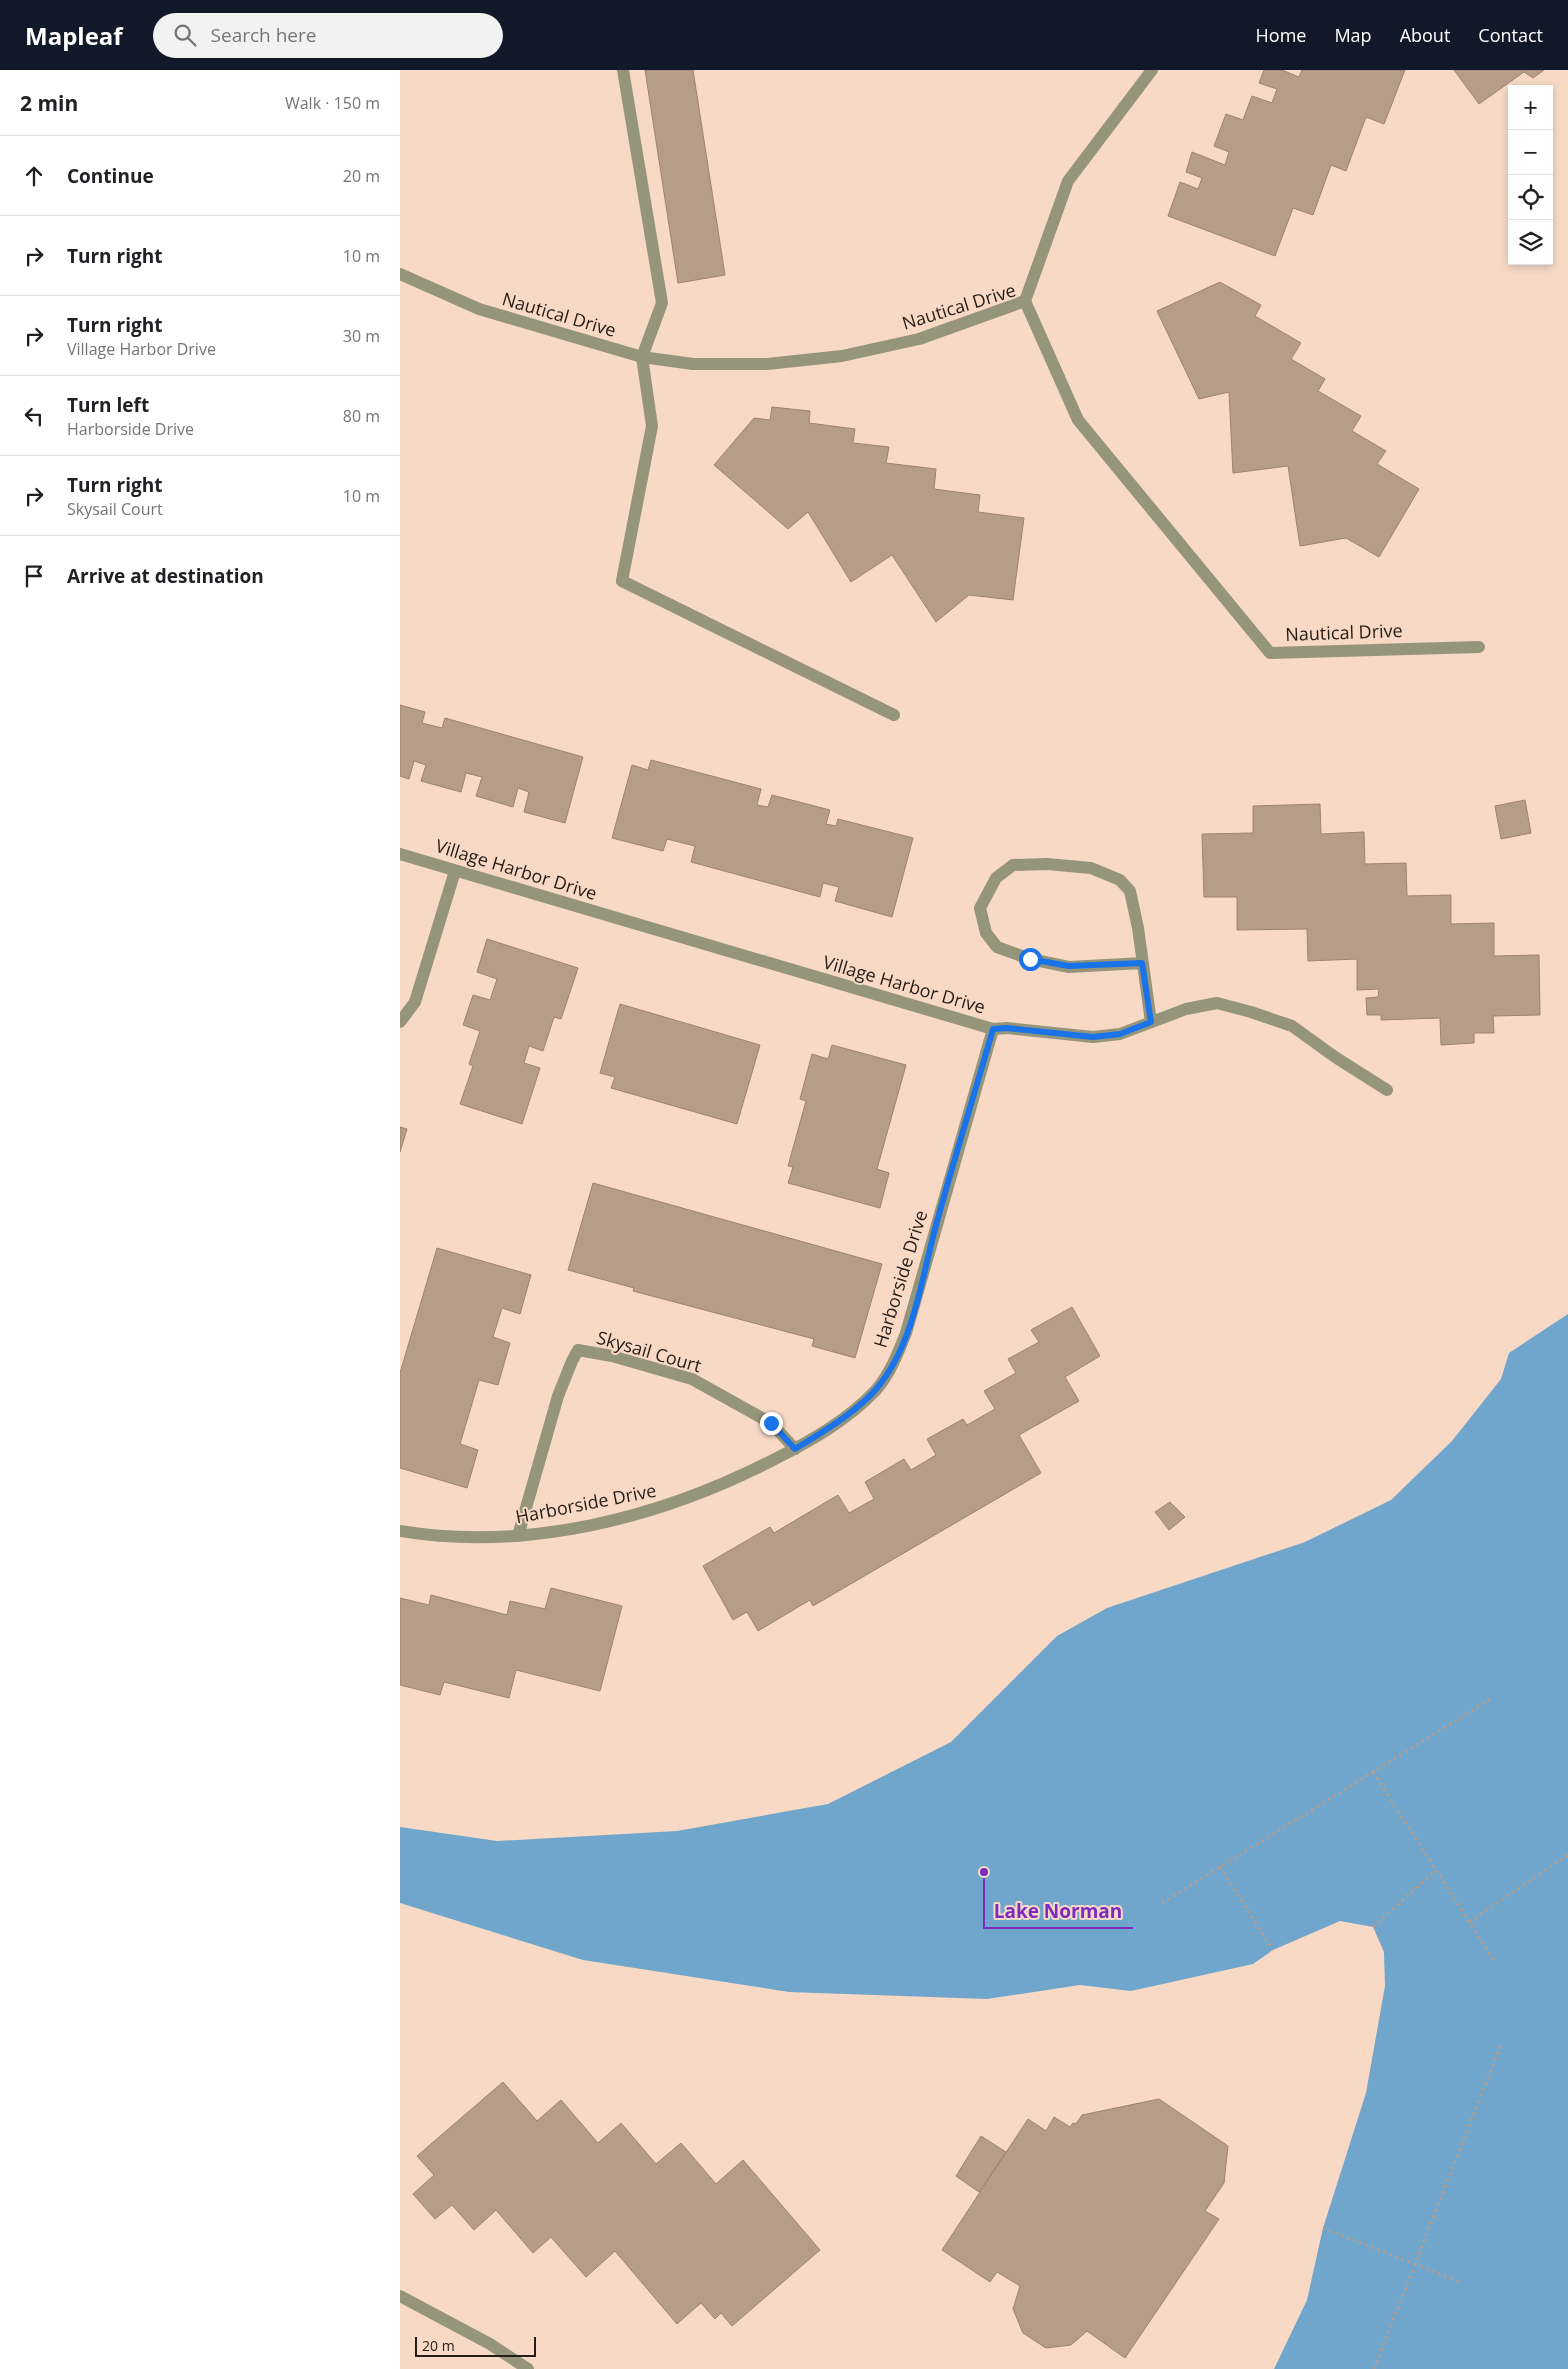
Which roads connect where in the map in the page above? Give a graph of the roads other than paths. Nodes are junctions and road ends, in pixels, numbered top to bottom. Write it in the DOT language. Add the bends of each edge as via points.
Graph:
graph roads {
  1 [pos="624,70"];
  2 [pos="1152,70"];
  3 [pos="400,274"];
  4 [pos="1025,301"];
  5 [pos="642,357"];
  6 [pos="1479,647"];
  7 [pos="894,715"];
  8 [pos="400,854"];
  9 [pos="455,871"];
  10 [pos="1142,963"];
  11 [pos="400,1022"];
  12 [pos="1151,1022"];
  13 [pos="993,1029"];
  14 [pos="1387,1090"];
  15 [pos="795,1449"];
  16 [pos="400,1531"];
  17 [pos="518,1536"];
  18 [pos="400,2296"];
  19 [pos="528,2369"];
  1 -- 5 [label="street" via="662,303"];
  2 -- 4 [label="street" via="1068,181"];
  3 -- 5 [label="street, Nautical Drive" via="479,310"];
  4 -- 5 [label="street, Nautical Drive" via="919,339 842,356 767,364 693,364"];
  4 -- 6 [label="street, Nautical Drive" via="1078,420 1270,653"];
  5 -- 7 [label="street" via="652,426 622,581"];
  8 -- 9 [label="street, Village Harbor Drive"];
  9 -- 11 [label="street" via="415,1002"];
  9 -- 13 [label="street, Village Harbor Drive"];
  10 -- 10 [label="street" via="1130,891 1120,880 1091,868 1013,865 996,878 980,908 986,933 997,947 1030,959 1069,966"];
  10 -- 12 [label="street"];
  12 -- 13 [label="street, Village Harbor Drive" via="1120,1034 1093,1037"];
  12 -- 14 [label="street, Village Harbor Drive" via="1186,1009 1217,1003 1251,1012 1292,1026"];
  13 -- 15 [label="street, Harborside Drive" via="920,1290 893,1365 876,1389 833,1426"];
  15 -- 17 [label="street, Harborside Drive" via="732,1482 661,1508 600,1523"];
  15 -- 17 [label="street, Skysail Court" via="771,1423 692,1379 612,1356 578,1350 558,1396"];
  16 -- 17 [label="street, Harborside Drive" via="486,1538"];
  18 -- 19 [label="street" via="490,2344"];
}
